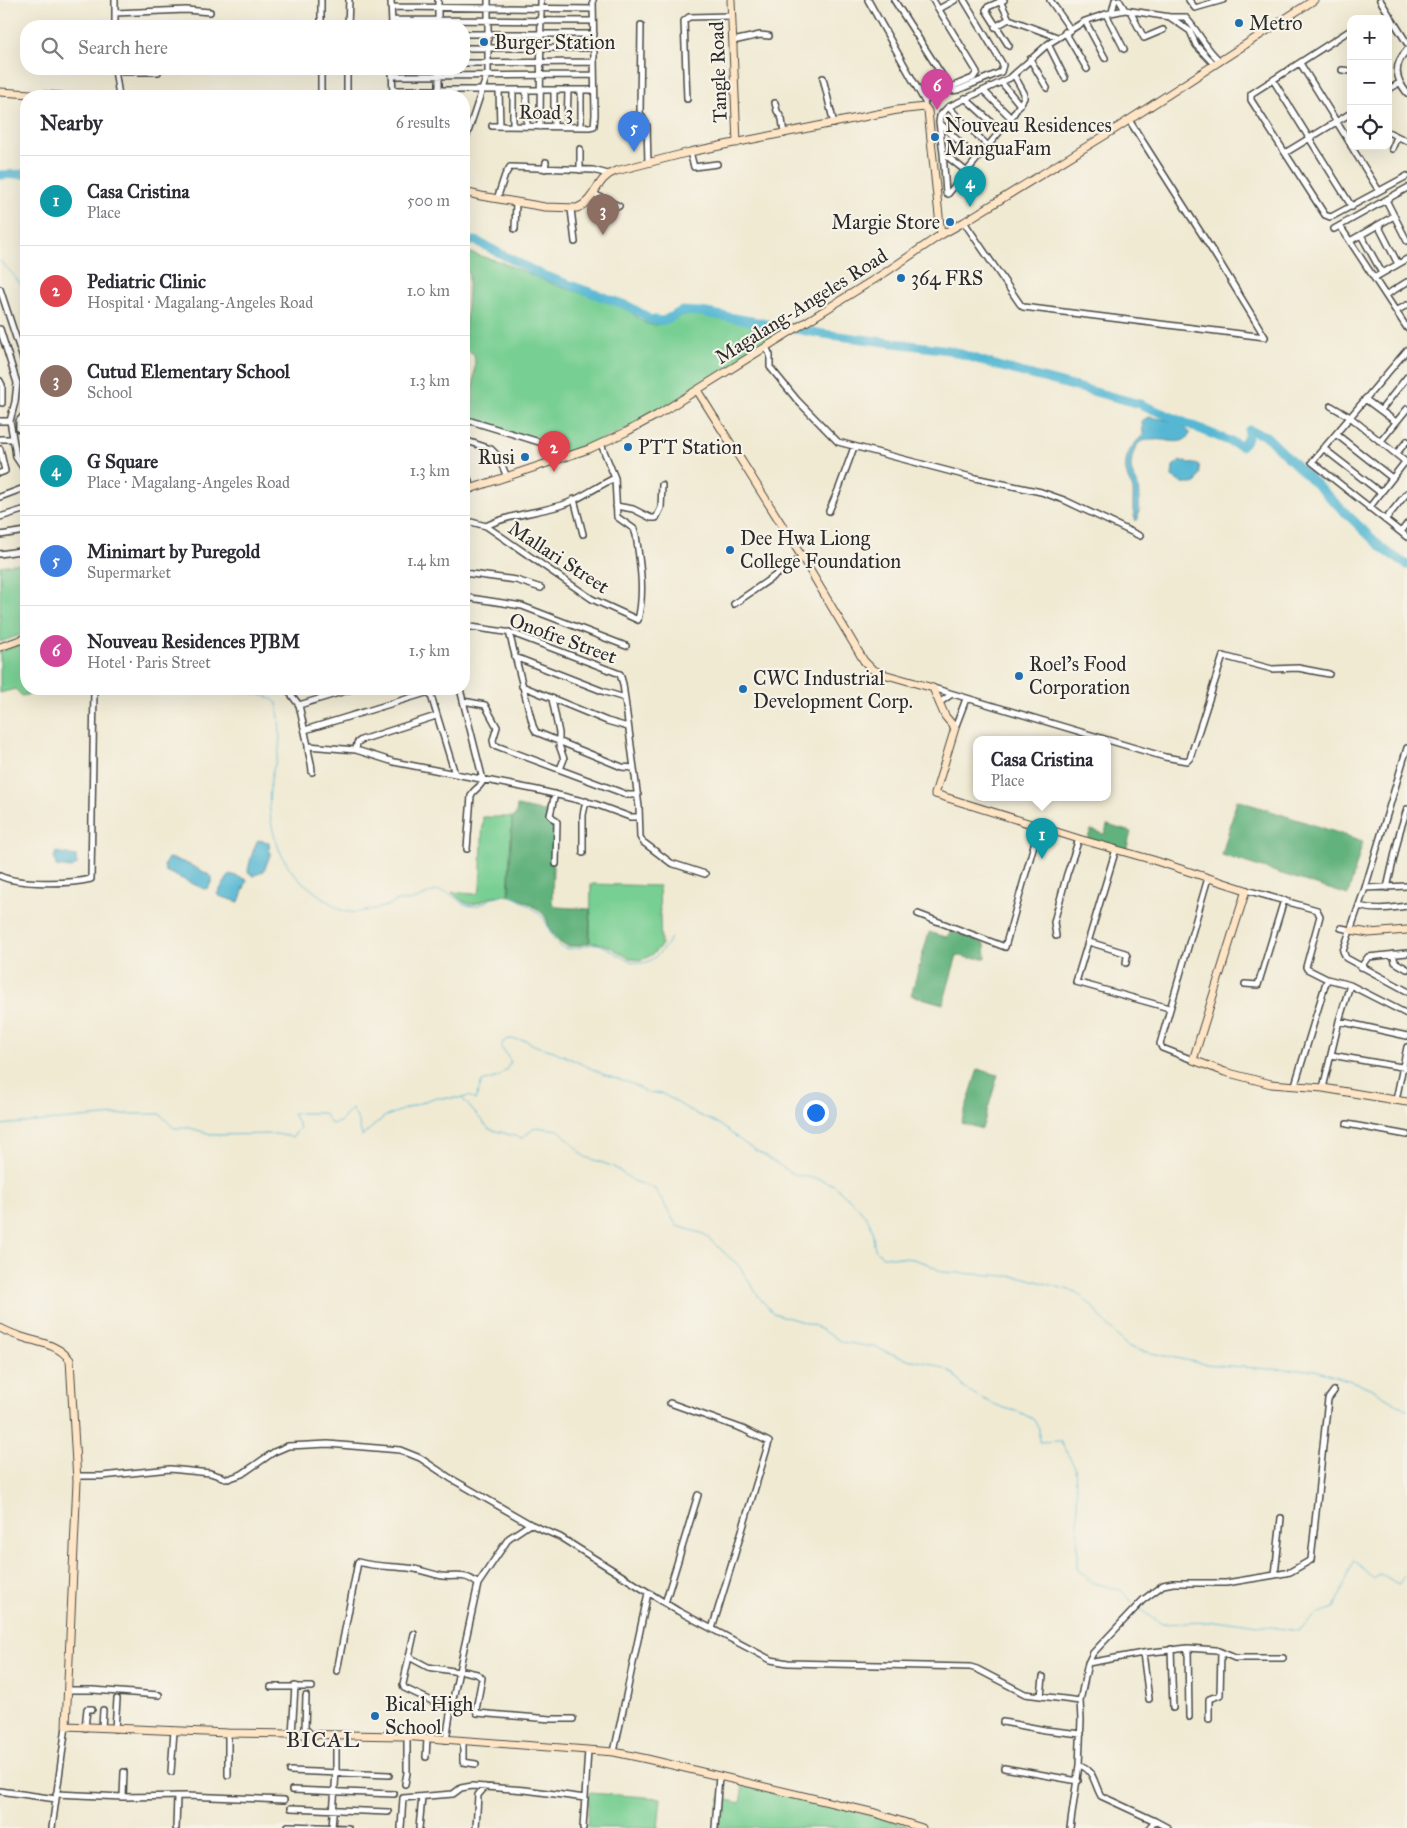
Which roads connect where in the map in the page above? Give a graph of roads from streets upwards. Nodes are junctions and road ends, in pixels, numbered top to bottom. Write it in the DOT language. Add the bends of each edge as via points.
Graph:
graph roads {
  1 [pos="115,0"];
  2 [pos="321,0"];
  3 [pos="348,0"];
  4 [pos="391,0"];
  5 [pos="438,0"];
  6 [pos="488,0"];
  7 [pos="541,0"];
  8 [pos="593,0"];
  9 [pos="731,0"];
  10 [pos="868,0"];
  11 [pos="894,0"];
  12 [pos="933,0"];
  13 [pos="955,0"];
  14 [pos="964,0"];
  15 [pos="1117,0"];
  16 [pos="1189,0"];
  17 [pos="1223,0"];
  18 [pos="1314,0"];
  19 [pos="1380,0"];
  20 [pos="1002,1"];
  21 [pos="1053,1"];
  22 [pos="488,7"];
  23 [pos="392,8"];
  24 [pos="438,8"];
  25 [pos="541,8"];
  26 [pos="593,9"];
  27 [pos="939,9"];
  28 [pos="1128,10"];
  29 [pos="210,12"];
  30 [pos="115,13"];
  31 [pos="1109,13"];
  32 [pos="732,16"];
  33 [pos="1009,19"];
  34 [pos="115,20"];
  35 [pos="321,20"];
  36 [pos="348,20"];
  37 [pos="392,20"];
  38 [pos="438,20"];
  39 [pos="489,21"];
  40 [pos="542,21"];
  41 [pos="593,21"];
  42 [pos="1085,21"];
  43 [pos="470,22"];
  44 [pos="641,26"];
  45 [pos="995,27"];
  46 [pos="1070,29"];
  47 [pos="1163,30"];
  48 [pos="1065,32"];
  49 [pos="1347,32"];
  50 [pos="488,33"];
  51 [pos="470,34"];
  52 [pos="542,34"];
  53 [pos="594,34"];
  54 [pos="769,36"];
  55 [pos="1058,36"];
  56 [pos="733,41"];
  57 [pos="1407,43"];
  58 [pos="1048,44"];
  59 [pos="1009,46"];
  60 [pos="470,48"];
  61 [pos="541,48"];
  62 [pos="594,48"];
  63 [pos="488,49"];
  64 [pos="1124,49"];
  65 [pos="1407,50"];
  66 [pos="1105,58"];
  67 [pos="1030,59"];
  68 [pos="541,62"];
  69 [pos="594,62"];
  70 [pos="1216,62"];
  71 [pos="470,63"];
  72 [pos="488,63"];
  73 [pos="1300,63"];
  74 [pos="1087,69"];
  75 [pos="1342,70"];
  76 [pos="1347,70"];
  77 [pos="116,75"];
  78 [pos="321,75"];
  79 [pos="347,75"];
  80 [pos="541,75"];
  81 [pos="594,75"];
  82 [pos="1014,75"];
  83 [pos="392,76"];
  84 [pos="439,76"];
  85 [pos="486,76"];
  86 [pos="823,78"];
  87 [pos="1065,78"];
  88 [pos="1273,80"];
  89 [pos="1002,83"];
  90 [pos="1399,83"];
  91 [pos="1392,87"];
  92 [pos="1047,88"];
  93 [pos="950,89"];
  94 [pos="118,90"];
  95 [pos="321,90"];
  96 [pos="347,90"];
  97 [pos="393,90"];
  98 [pos="438,90"];
  99 [pos="482,90"];
  100 [pos="499,90"];
  101 [pos="526,90"];
  102 [pos="540,90"];
  103 [pos="554,90"];
  104 [pos="568,90"];
  105 [pos="581,90"];
  106 [pos="594,90"];
  107 [pos="513,91"];
  108 [pos="984,91"];
  109 [pos="0,92"];
  110 [pos="20,93"];
  111 [pos="1407,93"];
  112 [pos="965,98"];
  113 [pos="687,99"];
  114 [pos="774,103"];
  115 [pos="1020,105"];
  116 [pos="923,106"];
  117 [pos="948,107"];
  118 [pos="1347,115"];
  119 [pos="1011,118"];
  120 [pos="1129,120"];
  121 [pos="939,122"];
  122 [pos="1336,122"];
  123 [pos="834,124"];
  124 [pos="470,126"];
  125 [pos="492,126"];
  126 [pos="500,126"];
  127 [pos="513,126"];
  128 [pos="527,126"];
  129 [pos="554,126"];
  130 [pos="567,126"];
  131 [pos="540,127"];
  132 [pos="581,127"];
  133 [pos="1000,130"];
  134 [pos="784,134"];
  135 [pos="1392,134"];
  136 [pos="1397,137"];
  137 [pos="1310,138"];
  138 [pos="1347,140"];
  139 [pos="1407,141"];
  140 [pos="737,143"];
  141 [pos="987,145"];
  142 [pos="580,149"];
  143 [pos="1392,149"];
  144 [pos="1353,150"];
  145 [pos="690,152"];
  146 [pos="943,152"];
  147 [pos="1285,153"];
  148 [pos="978,159"];
  149 [pos="546,162"];
  150 [pos="648,163"];
  151 [pos="717,164"];
  152 [pos="546,169"];
  153 [pos="580,170"];
  154 [pos="967,172"];
  155 [pos="608,174"];
  156 [pos="1407,176"];
  157 [pos="1404,188"];
  158 [pos="1379,191"];
  159 [pos="470,193"];
  160 [pos="594,194"];
  161 [pos="1407,197"];
  162 [pos="497,199"];
  163 [pos="1386,200"];
  164 [pos="516,202"];
  165 [pos="619,206"];
  166 [pos="1352,207"];
  167 [pos="571,209"];
  168 [pos="1394,216"];
  169 [pos="964,222"];
  170 [pos="1340,226"];
  171 [pos="1378,226"];
  172 [pos="515,229"];
  173 [pos="1334,229"];
  174 [pos="1361,235"];
  175 [pos="940,236"];
  176 [pos="1350,241"];
  177 [pos="575,242"];
  178 [pos="1407,242"];
  179 [pos="1407,259"];
  180 [pos="1398,264"];
  181 [pos="1382,272"];
  182 [pos="1374,278"];
  183 [pos="1407,282"];
  184 [pos="0,289"];
  185 [pos="1386,295"];
  186 [pos="1407,305"];
  187 [pos="1396,311"];
  188 [pos="1407,328"];
  189 [pos="0,329"];
  190 [pos="766,347"];
  191 [pos="3,349"];
  192 [pos="20,350"];
  193 [pos="1407,350"];
  194 [pos="1402,357"];
  195 [pos="1407,361"];
  196 [pos="1407,377"];
  197 [pos="0,381"];
  198 [pos="697,390"];
  199 [pos="1366,399"];
  200 [pos="15,402"];
  201 [pos="1,403"];
  202 [pos="1331,406"];
  203 [pos="1407,409"];
  204 [pos="1381,410"];
  205 [pos="1350,417"];
  206 [pos="10,421"];
  207 [pos="20,421"];
  208 [pos="470,421"];
  209 [pos="0,422"];
  210 [pos="1396,422"];
  211 [pos="19,429"];
  212 [pos="1336,434"];
  213 [pos="0,439"];
  214 [pos="13,439"];
  215 [pos="1407,441"];
  216 [pos="470,442"];
  217 [pos="1380,442"];
  218 [pos="601,444"];
  219 [pos="854,447"];
  220 [pos="1322,448"];
  221 [pos="0,449"];
  222 [pos="1396,454"];
  223 [pos="0,455"];
  224 [pos="567,457"];
  225 [pos="20,462"];
  226 [pos="1406,462"];
  227 [pos="0,473"];
  228 [pos="507,477"];
  229 [pos="615,478"];
  230 [pos="1392,478"];
  231 [pos="470,484"];
  232 [pos="662,484"];
  233 [pos="472,489"];
  234 [pos="20,490"];
  235 [pos="1407,492"];
  236 [pos="1381,493"];
  237 [pos="0,497"];
  238 [pos="574,499"];
  239 [pos="616,506"];
  240 [pos="1369,508"];
  241 [pos="829,511"];
  242 [pos="20,512"];
  243 [pos="0,517"];
  244 [pos="1385,520"];
  245 [pos="470,522"];
  246 [pos="1407,524"];
  247 [pos="486,526"];
  248 [pos="20,532"];
  249 [pos="1401,532"];
  250 [pos="583,534"];
  251 [pos="0,535"];
  252 [pos="1140,536"];
  253 [pos="1407,537"];
  254 [pos="20,551"];
  255 [pos="0,554"];
  256 [pos="802,557"];
  257 [pos="470,574"];
  258 [pos="541,588"];
  259 [pos="470,598"];
  260 [pos="734,604"];
  261 [pos="470,627"];
  262 [pos="509,632"];
  263 [pos="20,640"];
  264 [pos="626,646"];
  265 [pos="0,647"];
  266 [pos="516,658"];
  267 [pos="1329,674"];
  268 [pos="522,686"];
  269 [pos="933,688"];
  270 [pos="952,694"];
  271 [pos="94,695"];
  272 [pos="292,695"];
  273 [pos="332,695"];
  274 [pos="414,695"];
  275 [pos="430,695"];
  276 [pos="462,695"];
  277 [pos="625,698"];
  278 [pos="552,699"];
  279 [pos="966,699"];
  280 [pos="463,701"];
  281 [pos="939,703"];
  282 [pos="299,705"];
  283 [pos="436,716"];
  284 [pos="628,727"];
  285 [pos="955,728"];
  286 [pos="305,730"];
  287 [pos="1093,736"];
  288 [pos="1111,741"];
  289 [pos="560,742"];
  290 [pos="308,746"];
  291 [pos="356,750"];
  292 [pos="1406,753"];
  293 [pos="633,768"];
  294 [pos="560,769"];
  295 [pos="312,772"];
  296 [pos="455,774"];
  297 [pos="483,780"];
  298 [pos="555,794"];
  299 [pos="638,796"];
  300 [pos="586,801"];
  301 [pos="1407,809"];
  302 [pos="639,816"];
  303 [pos="1039,827"];
  304 [pos="1079,839"];
  305 [pos="467,849"];
  306 [pos="1116,850"];
  307 [pos="583,852"];
  308 [pos="556,864"];
  309 [pos="705,874"];
  310 [pos="0,876"];
  311 [pos="1208,878"];
  312 [pos="1407,886"];
  313 [pos="1364,888"];
  314 [pos="1387,888"];
  315 [pos="1246,890"];
  316 [pos="1284,900"];
  317 [pos="1358,906"];
  318 [pos="1407,906"];
  319 [pos="918,914"];
  320 [pos="1341,928"];
  321 [pos="1351,930"];
  322 [pos="1407,930"];
  323 [pos="1056,936"];
  324 [pos="1089,942"];
  325 [pos="1407,953"];
  326 [pos="1393,954"];
  327 [pos="1126,963"];
  328 [pos="1361,967"];
  329 [pos="1407,969"];
  330 [pos="1327,979"];
  331 [pos="1245,984"];
  332 [pos="1350,985"];
  333 [pos="1407,990"];
  334 [pos="1169,1008"];
  335 [pos="1407,1014"];
  336 [pos="1339,1021"];
  337 [pos="1407,1036"];
  338 [pos="1407,1047"];
  339 [pos="1331,1055"];
  340 [pos="1193,1060"];
  341 [pos="1405,1067"];
  342 [pos="1295,1085"];
  343 [pos="1323,1088"];
  344 [pos="1396,1100"];
  345 [pos="1407,1102"];
  346 [pos="1347,1124"];
  347 [pos="1407,1135"];
  348 [pos="0,1328"];
  349 [pos="1334,1391"];
  350 [pos="670,1403"];
  351 [pos="77,1476"];
  352 [pos="698,1495"];
  353 [pos="1281,1518"];
  354 [pos="530,1524"];
  355 [pos="1275,1575"];
  356 [pos="478,1584"];
  357 [pos="648,1593"];
  358 [pos="665,1603"];
  359 [pos="712,1629"];
  360 [pos="414,1634"];
  361 [pos="1188,1648"];
  362 [pos="1171,1649"];
  363 [pos="1221,1652"];
  364 [pos="1143,1653"];
  365 [pos="409,1657"];
  366 [pos="1283,1658"];
  367 [pos="1088,1663"];
  368 [pos="337,1671"];
  369 [pos="459,1671"];
  370 [pos="1043,1677"];
  371 [pos="295,1686"];
  372 [pos="271,1687"];
  373 [pos="312,1687"];
  374 [pos="68,1690"];
  375 [pos="159,1695"];
  376 [pos="306,1696"];
  377 [pos="1041,1696"];
  378 [pos="117,1699"];
  379 [pos="1149,1699"];
  380 [pos="1080,1702"];
  381 [pos="92,1708"];
  382 [pos="451,1708"];
  383 [pos="1173,1708"];
  384 [pos="103,1710"];
  385 [pos="1189,1717"];
  386 [pos="573,1719"];
  387 [pos="1209,1719"];
  388 [pos="1003,1722"];
  389 [pos="66,1726"];
  390 [pos="85,1728"];
  391 [pos="102,1728"];
  392 [pos="115,1729"];
  393 [pos="174,1731"];
  394 [pos="228,1733"];
  395 [pos="1081,1734"];
  396 [pos="292,1735"];
  397 [pos="308,1735"];
  398 [pos="336,1735"];
  399 [pos="407,1737"];
  400 [pos="427,1739"];
  401 [pos="446,1740"];
  402 [pos="463,1741"];
  403 [pos="588,1750"];
  404 [pos="614,1752"];
  405 [pos="426,1757"];
  406 [pos="476,1764"];
  407 [pos="1079,1765"];
  408 [pos="1004,1768"];
  409 [pos="290,1771"];
  410 [pos="124,1772"];
  411 [pos="171,1772"];
  412 [pos="336,1772"];
  413 [pos="228,1775"];
  414 [pos="389,1776"];
  415 [pos="719,1776"];
  416 [pos="1078,1781"];
  417 [pos="405,1784"];
  418 [pos="485,1787"];
  419 [pos="0,1790"];
  420 [pos="292,1790"];
  421 [pos="334,1791"];
  422 [pos="394,1794"];
  423 [pos="56,1796"];
  424 [pos="177,1796"];
  425 [pos="123,1797"];
  426 [pos="422,1797"];
  427 [pos="585,1798"];
  428 [pos="284,1800"];
  429 [pos="291,1808"];
  430 [pos="333,1810"];
  431 [pos="388,1812"];
  432 [pos="1155,1821"];
  433 [pos="288,1826"];
  434 [pos="52,1828"];
  435 [pos="176,1828"];
  436 [pos="332,1828"];
  437 [pos="348,1828"];
  438 [pos="401,1828"];
  439 [pos="419,1828"];
  440 [pos="476,1828"];
  441 [pos="583,1828"];
  442 [pos="715,1828"];
  443 [pos="922,1828"];
  444 [pos="1070,1828"];
  445 [pos="1149,1828"];
  446 [pos="1168,1828"];
  1 -- 30 [label="street"];
  2 -- 35 [label="street"];
  3 -- 36 [label="street"];
  4 -- 23 [label="street"];
  5 -- 24 [label="street"];
  6 -- 22 [label="street"];
  7 -- 25 [label="street"];
  8 -- 26 [label="street, Road 3"];
  9 -- 32 [label="street, Tangle Road"];
  10 -- 116 [label="street"];
  11 -- 93 [label="street"];
  12 -- 27 [label="street"];
  13 -- 27 [label="street"];
  14 -- 93 [label="street" via="1003,68 1001,72 958,90"];
  15 -- 28 [label="street"];
  15 -- 31 [label="street"];
  16 -- 17 [label="street" via="1195,8"];
  18 -- 70 [label="street, Magalang-Angeles Road"];
  19 -- 57 [label="street"];
  20 -- 33 [label="street"];
  20 -- 45 [label="street" via="986,10"];
  21 -- 46 [label="street"];
  22 -- 24 [label="street"];
  22 -- 25 [label="street"];
  22 -- 39 [label="street"];
  23 -- 24 [label="street"];
  23 -- 37 [label="street"];
  24 -- 38 [label="street"];
  25 -- 26 [label="street"];
  25 -- 40 [label="street"];
  26 -- 41 [label="street, Road 3"];
  27 -- 93 [label="street" via="977,72 974,78"];
  28 -- 31 [label="street"];
  28 -- 47 [label="street" via="1144,38"];
  28 -- 70 [label="street" via="1185,17 1196,44"];
  29 -- 30 [label="street"];
  30 -- 34 [label="street"];
  31 -- 42 [label="street"];
  31 -- 64 [label="street"];
  32 -- 56 [label="street, Tangle Road"];
  32 -- 113 [label="street" via="689,17 684,21"];
  33 -- 45 [label="street"];
  33 -- 55 [label="street"];
  39 -- 40 [label="street"];
  39 -- 43 [label="street"];
  39 -- 50 [label="street"];
  40 -- 41 [label="street"];
  40 -- 52 [label="street"];
  41 -- 53 [label="street, Road 3"];
  42 -- 46 [label="street"];
  42 -- 66 [label="street"];
  44 -- 150 [label="street" via="640,113 647,126"];
  45 -- 59 [label="street"];
  46 -- 48 [label="street"];
  48 -- 55 [label="street"];
  48 -- 74 [label="street"];
  49 -- 73 [label="street"];
  50 -- 51 [label="street"];
  50 -- 52 [label="street"];
  50 -- 63 [label="street"];
  52 -- 53 [label="street"];
  52 -- 61 [label="street"];
  53 -- 62 [label="street, Road 3"];
  54 -- 56 [label="street"];
  55 -- 58 [label="street"];
  56 -- 140 [label="street, Tangle Road"];
  58 -- 67 [label="street"];
  58 -- 87 [label="street"];
  60 -- 63 [label="street"];
  61 -- 62 [label="street"];
  61 -- 63 [label="street"];
  61 -- 68 [label="street"];
  62 -- 69 [label="street, Road 3"];
  63 -- 72 [label="street"];
  65 -- 90 [label="street" via="1398,63"];
  67 -- 82 [label="street"];
  67 -- 92 [label="street"];
  68 -- 69 [label="street"];
  68 -- 72 [label="street"];
  68 -- 80 [label="street"];
  69 -- 81 [label="street, Road 3"];
  70 -- 120 [label="street, Magalang-Angeles Road"];
  71 -- 72 [label="street"];
  72 -- 85 [label="street"];
  73 -- 88 [label="street"];
  73 -- 122 [label="street"];
  75 -- 76 [label="street"];
  77 -- 94 [label="street"];
  78 -- 95 [label="street"];
  79 -- 96 [label="street"];
  80 -- 81 [label="street"];
  80 -- 85 [label="street"];
  80 -- 102 [label="street"];
  81 -- 106 [label="street, Road 3"];
  82 -- 89 [label="street"];
  82 -- 115 [label="street" via="1025,96"];
  83 -- 84 [label="street"];
  83 -- 97 [label="street"];
  84 -- 85 [label="street"];
  84 -- 98 [label="street"];
  85 -- 99 [label="street"];
  86 -- 123 [label="street"];
  88 -- 137 [label="street"];
  88 -- 147 [label="street" via="1250,97"];
  89 -- 108 [label="street"];
  89 -- 115 [label="street"];
  90 -- 91 [label="street"];
  90 -- 111 [label="street"];
  93 -- 116 [label="street"];
  97 -- 98 [label="street"];
  98 -- 99 [label="street"];
  99 -- 100 [label="street"];
  99 -- 124 [label="street"];
  100 -- 107 [label="street"];
  100 -- 126 [label="street"];
  101 -- 102 [label="street"];
  101 -- 107 [label="street"];
  101 -- 128 [label="street"];
  102 -- 103 [label="street"];
  102 -- 131 [label="street"];
  103 -- 104 [label="street"];
  103 -- 129 [label="street"];
  104 -- 105 [label="street"];
  104 -- 130 [label="street"];
  105 -- 106 [label="street"];
  105 -- 132 [label="street"];
  106 -- 132 [label="street, Road 3" via="595,124"];
  107 -- 127 [label="street"];
  108 -- 112 [label="street"];
  108 -- 119 [label="street"];
  109 -- 110 [label="street"];
  112 -- 117 [label="street"];
  112 -- 133 [label="street"];
  114 -- 134 [label="street" via="782,119"];
  115 -- 119 [label="street"];
  116 -- 123 [label="street"];
  116 -- 175 [label="street"];
  117 -- 121 [label="street"];
  117 -- 141 [label="street"];
  118 -- 122 [label="street"];
  119 -- 133 [label="street"];
  120 -- 169 [label="street, Magalang-Angeles Road"];
  120 -- 169 [label="street" via="1264,337 1023,307"];
  121 -- 146 [label="street"];
  121 -- 148 [label="street"];
  122 -- 137 [label="street"];
  122 -- 138 [label="street"];
  123 -- 134 [label="street"];
  125 -- 126 [label="street, Road 3"];
  126 -- 127 [label="street, Road 3"];
  127 -- 128 [label="street, Road 3"];
  128 -- 131 [label="street, Road 3"];
  129 -- 130 [label="street, Road 3"];
  129 -- 131 [label="street, Road 3"];
  130 -- 132 [label="street, Road 3"];
  133 -- 141 [label="street"];
  134 -- 140 [label="street"];
  135 -- 136 [label="street"];
  136 -- 139 [label="street"];
  136 -- 143 [label="street"];
  137 -- 147 [label="street"];
  137 -- 166 [label="street"];
  140 -- 145 [label="street"];
  141 -- 148 [label="street"];
  142 -- 153 [label="street"];
  144 -- 158 [label="street"];
  145 -- 150 [label="street"];
  145 -- 151 [label="street" via="695,168"];
  146 -- 154 [label="street"];
  146 -- 154 [label="street" via="946,193"];
  147 -- 166 [label="street" via="1325,215 1330,217"];
  148 -- 154 [label="street"];
  149 -- 152 [label="street"];
  150 -- 155 [label="street"];
  152 -- 153 [label="street"];
  152 -- 162 [label="street" via="510,167 504,175"];
  153 -- 155 [label="street"];
  155 -- 160 [label="street"];
  156 -- 158 [label="street"];
  157 -- 161 [label="street"];
  157 -- 163 [label="street"];
  158 -- 166 [label="street"];
  159 -- 162 [label="street"];
  160 -- 165 [label="street"];
  160 -- 167 [label="street" via="580,207"];
  162 -- 164 [label="street"];
  163 -- 168 [label="street"];
  163 -- 170 [label="street"];
  164 -- 167 [label="street"];
  164 -- 172 [label="street"];
  167 -- 177 [label="street"];
  168 -- 171 [label="street"];
  168 -- 178 [label="street"];
  169 -- 175 [label="street, Magalang-Angeles Road"];
  170 -- 173 [label="street"];
  170 -- 176 [label="street"];
  171 -- 174 [label="street"];
  171 -- 180 [label="street"];
  174 -- 176 [label="street"];
  174 -- 181 [label="street"];
  175 -- 190 [label="street, Magalang-Angeles Road"];
  176 -- 182 [label="street"];
  179 -- 180 [label="street"];
  180 -- 181 [label="street"];
  181 -- 182 [label="street"];
  182 -- 185 [label="street"];
  183 -- 185 [label="street"];
  184 -- 192 [label="street"];
  185 -- 187 [label="street"];
  186 -- 187 [label="street"];
  187 -- 188 [label="street"];
  189 -- 191 [label="street"];
  190 -- 198 [label="street, Magalang-Angeles Road"];
  190 -- 219 [label="street" via="770,367 798,400 837,441"];
  191 -- 200 [label="street" via="17,383"];
  193 -- 194 [label="street"];
  194 -- 195 [label="street"];
  194 -- 199 [label="street"];
  196 -- 204 [label="street"];
  197 -- 201 [label="street"];
  198 -- 218 [label="street, Magalang-Angeles Road"];
  198 -- 256 [label="street"];
  199 -- 204 [label="street"];
  199 -- 205 [label="street"];
  200 -- 201 [label="street"];
  200 -- 206 [label="street"];
  202 -- 205 [label="street"];
  203 -- 210 [label="street"];
  204 -- 210 [label="street"];
  205 -- 212 [label="street"];
  205 -- 217 [label="street"];
  206 -- 209 [label="street"];
  206 -- 214 [label="street"];
  207 -- 211 [label="street"];
  208 -- 224 [label="street" via="559,448"];
  210 -- 217 [label="street"];
  212 -- 220 [label="street"];
  212 -- 230 [label="street"];
  213 -- 214 [label="street"];
  214 -- 225 [label="street"];
  215 -- 222 [label="street"];
  216 -- 228 [label="street" via="491,449 498,456"];
  217 -- 222 [label="street"];
  218 -- 224 [label="street, Magalang-Angeles Road"];
  218 -- 229 [label="street"];
  219 -- 241 [label="street"];
  219 -- 252 [label="street" via="1041,492"];
  220 -- 236 [label="street"];
  220 -- 240 [label="street" via="1312,464"];
  221 -- 223 [label="street"];
  222 -- 226 [label="street"];
  223 -- 227 [label="street" via="5,471"];
  224 -- 228 [label="street, Magalang-Angeles Road"];
  226 -- 230 [label="street"];
  228 -- 233 [label="street, Magalang-Angeles Road"];
  229 -- 238 [label="street"];
  229 -- 239 [label="street"];
  230 -- 236 [label="street"];
  231 -- 233 [label="street"];
  232 -- 239 [label="street" via="661,508 656,518 633,508"];
  234 -- 237 [label="street"];
  235 -- 244 [label="street"];
  236 -- 240 [label="street"];
  238 -- 247 [label="street"];
  238 -- 250 [label="street"];
  239 -- 247 [label="street, Mallari Street" via="617,518 634,529 636,536 642,588 638,620 592,599"];
  240 -- 244 [label="street"];
  242 -- 243 [label="street"];
  244 -- 249 [label="street"];
  245 -- 247 [label="street, Mallari Street"];
  246 -- 249 [label="street"];
  248 -- 251 [label="street"];
  249 -- 253 [label="street"];
  254 -- 255 [label="street"];
  256 -- 260 [label="street"];
  256 -- 269 [label="street" via="864,661 872,669"];
  257 -- 258 [label="street" via="516,580"];
  259 -- 264 [label="street" via="522,606"];
  261 -- 262 [label="street, Onofre Street"];
  262 -- 266 [label="street"];
  262 -- 277 [label="street, Onofre Street" via="617,673 621,676"];
  263 -- 265 [label="street"];
  266 -- 268 [label="street"];
  266 -- 277 [label="street"];
  267 -- 288 [label="street" via="1298,668 1272,669 1223,656 1187,761"];
  268 -- 278 [label="street"];
  268 -- 289 [label="street" via="536,732"];
  269 -- 270 [label="street"];
  269 -- 281 [label="street"];
  270 -- 279 [label="street"];
  270 -- 281 [label="street"];
  271 -- 310 [label="street" via="91,879 22,882"];
  272 -- 282 [label="street"];
  273 -- 282 [label="street"];
  274 -- 286 [label="street"];
  275 -- 283 [label="street"];
  276 -- 280 [label="street"];
  277 -- 284 [label="street"];
  278 -- 284 [label="street"];
  278 -- 289 [label="street"];
  279 -- 285 [label="street"];
  279 -- 287 [label="street"];
  280 -- 294 [label="street" via="485,705 497,727 493,744"];
  280 -- 297 [label="street"];
  281 -- 285 [label="street"];
  282 -- 286 [label="street"];
  283 -- 291 [label="street" via="358,741"];
  283 -- 296 [label="street"];
  284 -- 293 [label="street"];
  285 -- 303 [label="street" via="935,794"];
  286 -- 290 [label="street"];
  289 -- 293 [label="street" via="622,767"];
  289 -- 294 [label="street" via="564,759"];
  290 -- 291 [label="street"];
  290 -- 295 [label="street"];
  291 -- 296 [label="street" via="394,762"];
  292 -- 313 [label="street"];
  293 -- 299 [label="street"];
  294 -- 299 [label="street"];
  296 -- 297 [label="street"];
  297 -- 298 [label="street"];
  297 -- 305 [label="street" via="471,796"];
  298 -- 300 [label="street"];
  298 -- 308 [label="street" via="550,815 557,822"];
  299 -- 302 [label="street"];
  300 -- 302 [label="street" via="630,817"];
  300 -- 307 [label="street"];
  301 -- 314 [label="street"];
  302 -- 309 [label="street" via="643,842 671,863"];
  303 -- 304 [label="street"];
  303 -- 319 [label="street" via="1005,948"];
  304 -- 306 [label="street"];
  304 -- 323 [label="street" via="1054,918"];
  306 -- 311 [label="street"];
  306 -- 324 [label="street"];
  311 -- 315 [label="street"];
  311 -- 334 [label="street"];
  312 -- 314 [label="street"];
  313 -- 314 [label="street"];
  313 -- 317 [label="street"];
  315 -- 316 [label="street"];
  315 -- 340 [label="street"];
  316 -- 330 [label="street" via="1319,912 1306,967"];
  316 -- 331 [label="street" via="1258,985"];
  317 -- 318 [label="street" via="1378,909"];
  317 -- 321 [label="street"];
  320 -- 321 [label="street"];
  321 -- 322 [label="street" via="1369,933"];
  321 -- 328 [label="street" via="1343,951 1346,958"];
  324 -- 327 [label="street" via="1125,953"];
  324 -- 334 [label="street" via="1076,982"];
  325 -- 326 [label="street"];
  326 -- 328 [label="street" via="1368,957"];
  326 -- 329 [label="street" via="1395,962"];
  328 -- 333 [label="street"];
  330 -- 332 [label="street"];
  330 -- 342 [label="street"];
  332 -- 335 [label="street"];
  332 -- 336 [label="street"];
  334 -- 340 [label="street" via="1160,1044"];
  336 -- 337 [label="street"];
  336 -- 339 [label="street"];
  338 -- 341 [label="street"];
  339 -- 341 [label="street"];
  339 -- 343 [label="street"];
  340 -- 342 [label="street" via="1251,1080"];
  341 -- 344 [label="street"];
  342 -- 343 [label="street"];
  343 -- 344 [label="street"];
  344 -- 345 [label="street"];
  346 -- 347 [label="street"];
  348 -- 351 [label="street" via="56,1347 70,1360"];
  349 -- 355 [label="street" via="1328,1399 1311,1560 1290,1572"];
  350 -- 359 [label="street" via="743,1429 769,1442"];
  351 -- 354 [label="street" via="170,1468 210,1473 228,1479 288,1446 328,1444 400,1450 420,1458"];
  351 -- 374 [label="street"];
  352 -- 358 [label="street"];
  353 -- 355 [label="street"];
  354 -- 356 [label="street" via="509,1538"];
  354 -- 357 [label="street" via="560,1537"];
  355 -- 367 [label="street" via="1226,1583 1163,1585 1143,1600 1096,1649"];
  356 -- 368 [label="street" via="469,1577 358,1562"];
  356 -- 369 [label="street"];
  357 -- 358 [label="street"];
  357 -- 404 [label="street"];
  358 -- 359 [label="street"];
  359 -- 377 [label="street" via="779,1662 970,1667 1018,1692"];
  360 -- 365 [label="street"];
  361 -- 362 [label="street"];
  361 -- 363 [label="street"];
  361 -- 385 [label="street"];
  362 -- 364 [label="street"];
  362 -- 383 [label="street"];
  363 -- 366 [label="street" via="1235,1658"];
  363 -- 387 [label="street" via="1220,1695 1209,1699"];
  364 -- 367 [label="street"];
  364 -- 379 [label="street"];
  365 -- 369 [label="street" via="419,1664"];
  365 -- 382 [label="street" via="404,1688"];
  367 -- 380 [label="street"];
  369 -- 382 [label="street"];
  369 -- 386 [label="street" via="482,1678 477,1713"];
  370 -- 377 [label="street"];
  371 -- 372 [label="street"];
  371 -- 373 [label="street"];
  371 -- 396 [label="street"];
  374 -- 375 [label="street"];
  374 -- 389 [label="street"];
  376 -- 397 [label="street" via="305,1729"];
  377 -- 380 [label="street"];
  378 -- 392 [label="street"];
  380 -- 395 [label="street"];
  381 -- 390 [label="street" via="87,1709"];
  382 -- 401 [label="street"];
  384 -- 391 [label="street"];
  388 -- 395 [label="street"];
  389 -- 390 [label="street"];
  389 -- 423 [label="street"];
  390 -- 391 [label="street"];
  391 -- 392 [label="street"];
  392 -- 393 [label="street"];
  393 -- 394 [label="street"];
  393 -- 411 [label="street"];
  394 -- 396 [label="street"];
  394 -- 413 [label="street"];
  395 -- 407 [label="street"];
  396 -- 397 [label="street"];
  397 -- 398 [label="street"];
  398 -- 399 [label="street"];
  398 -- 412 [label="street"];
  399 -- 400 [label="street"];
  399 -- 417 [label="street"];
  400 -- 401 [label="street"];
  400 -- 405 [label="street"];
  401 -- 402 [label="street"];
  402 -- 403 [label="street"];
  402 -- 406 [label="street" via="463,1762"];
  403 -- 404 [label="street"];
  403 -- 427 [label="street"];
  404 -- 415 [label="street"];
  407 -- 416 [label="street"];
  407 -- 432 [label="street" via="1092,1774 1101,1796"];
  408 -- 416 [label="street"];
  409 -- 412 [label="street"];
  410 -- 425 [label="street"];
  412 -- 414 [label="street"];
  412 -- 421 [label="street"];
  415 -- 442 [label="street"];
  415 -- 443 [label="street" via="876,1813"];
  416 -- 444 [label="street"];
  418 -- 426 [label="street" via="464,1787 453,1794"];
  418 -- 427 [label="street"];
  418 -- 440 [label="street" via="478,1795"];
  419 -- 423 [label="street"];
  420 -- 421 [label="street"];
  421 -- 422 [label="street"];
  421 -- 430 [label="street"];
  423 -- 425 [label="street"];
  423 -- 434 [label="street"];
  424 -- 425 [label="street"];
  424 -- 428 [label="street"];
  424 -- 435 [label="street"];
  426 -- 438 [label="street" via="404,1798"];
  426 -- 439 [label="street"];
  427 -- 441 [label="street"];
  429 -- 430 [label="street"];
  430 -- 431 [label="street"];
  430 -- 436 [label="street"];
  432 -- 445 [label="street"];
  432 -- 446 [label="street"];
  433 -- 436 [label="street"];
  436 -- 437 [label="street"];
}
